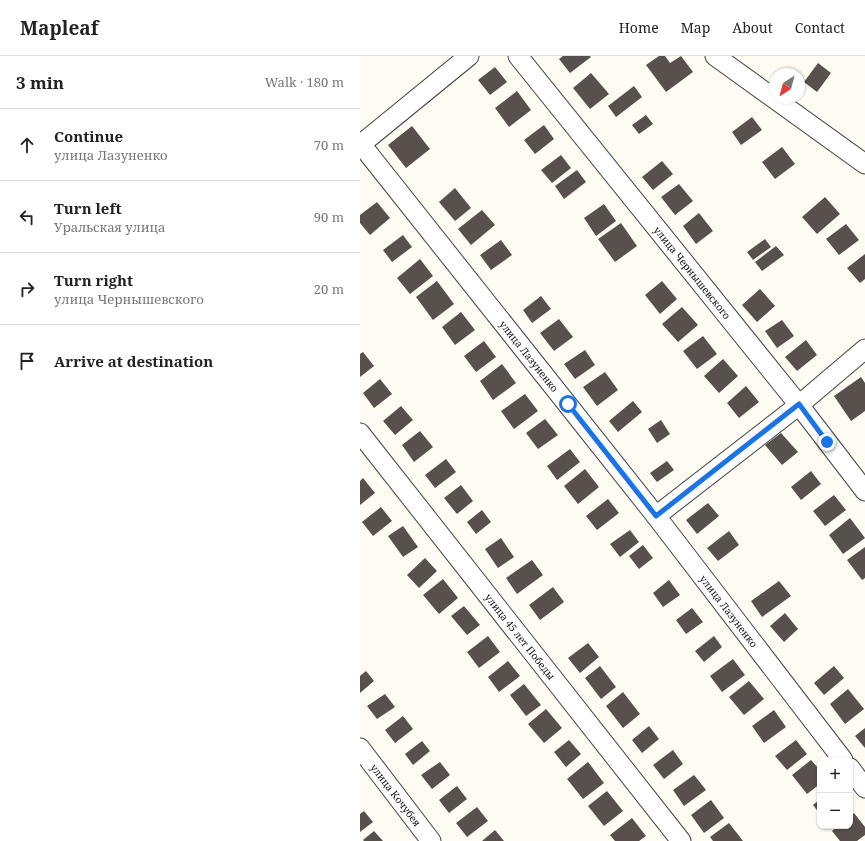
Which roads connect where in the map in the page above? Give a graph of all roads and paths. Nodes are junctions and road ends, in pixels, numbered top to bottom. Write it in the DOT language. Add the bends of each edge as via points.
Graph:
graph roads {
  1 [pos="469,56"];
  2 [pos="518,56"];
  3 [pos="715,56"];
  4 [pos="360,144"];
  5 [pos="865,164"];
  6 [pos="865,349"];
  7 [pos="799,404"];
  8 [pos="360,433"];
  9 [pos="865,491"];
  10 [pos="656,516"];
  11 [pos="360,748"];
  12 [pos="842,757"];
  13 [pos="853,772"];
  14 [pos="865,788"];
  15 [pos="431,841"];
  16 [pos="681,841"];
  1 -- 4 [label="street"];
  2 -- 7 [label="street, улица Чернышевского"];
  3 -- 5 [label="street"];
  4 -- 10 [label="street, улица Лазуненко"];
  6 -- 7 [label="street"];
  7 -- 9 [label="street, улица Чернышевского"];
  7 -- 10 [label="street"];
  8 -- 16 [label="street, улица 45 лет Победы"];
  10 -- 12 [label="street, улица Лазуненко"];
  11 -- 15 [label="street, улица Кочубея"];
  13 -- 14 [label="street"];
}
